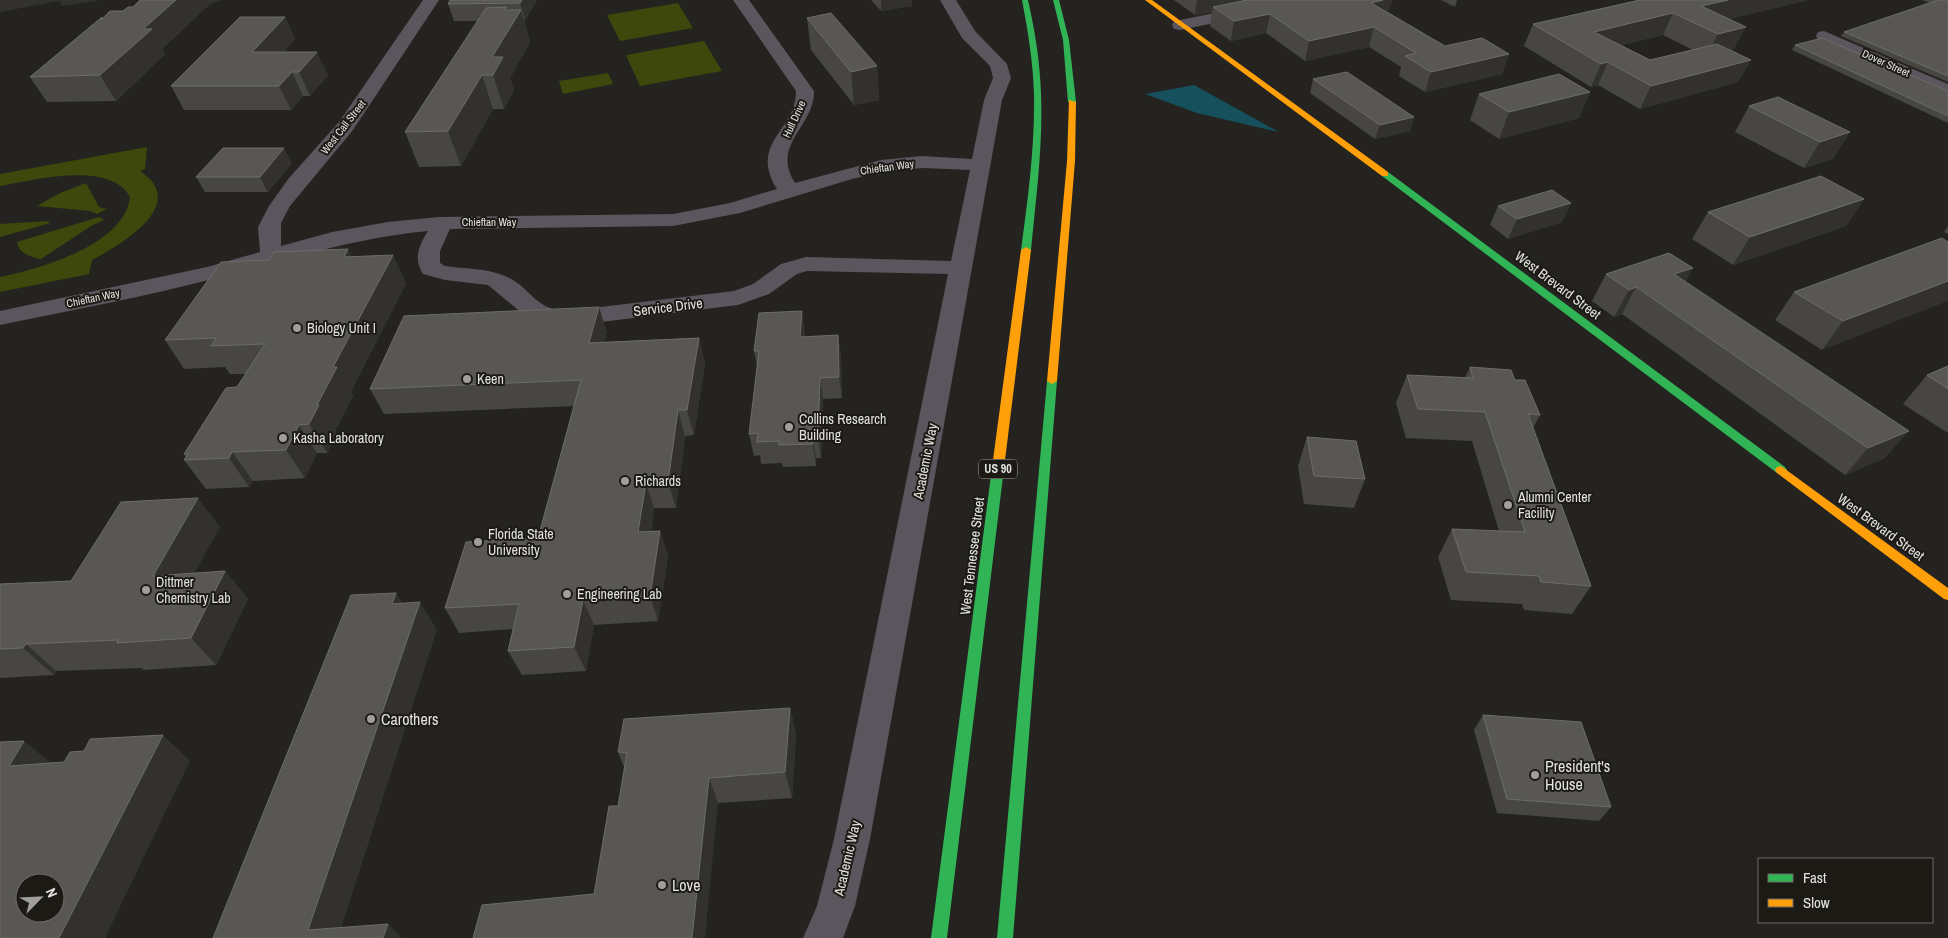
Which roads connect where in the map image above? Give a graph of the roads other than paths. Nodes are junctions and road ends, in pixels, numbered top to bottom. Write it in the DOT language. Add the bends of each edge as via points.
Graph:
graph roads {
  1 [pos="431,0"];
  2 [pos="741,0"];
  3 [pos="948,0"];
  4 [pos="1025,0"];
  5 [pos="1056,0"];
  6 [pos="1148,0"];
  7 [pos="1304,0"];
  8 [pos="1180,25"];
  9 [pos="1824,36"];
  10 [pos="1948,91"];
  11 [pos="982,164"];
  12 [pos="790,192"];
  13 [pos="443,223"];
  14 [pos="271,256"];
  15 [pos="962,268"];
  16 [pos="0,318"];
  17 [pos="1948,595"];
  18 [pos="823,938"];
  19 [pos="940,938"];
  20 [pos="1005,938"];
  1 -- 14 [label="street, West Call Street" via="399,43 355,114 274,215 269,228"];
  2 -- 12 [label="street, Hull Drive" via="805,92 803,104 776,159 777,171"];
  3 -- 11 [label="street, Academic Way" via="968,34 1002,71 1002,81 993,100"];
  4 -- 19 [label="main road, West Tennessee Street / US 90" via="1037,73 1038,153"];
  5 -- 20 [label="main road" via="1070,69 1071,161"];
  6 -- 8 [label="main road, West Brevard Street"];
  7 -- 8 [label="street"];
  8 -- 17 [label="main road, West Brevard Street" via="1280,96"];
  9 -- 10 [label="street, Dover Street"];
  11 -- 12 [label="street, Chieftan Way" via="896,164 855,172"];
  11 -- 15 [label="street, Academic Way"];
  12 -- 13 [label="street, Chieftan Way" via="733,210 674,220"];
  13 -- 14 [label="street, Chieftan Way" via="366,232"];
  13 -- 15 [label="street, Service Drive" via="430,247 428,259 431,269 477,275 499,282 510,288 533,311 553,318 577,318 738,298 761,289 789,269 806,264"];
  14 -- 16 [label="street, Chieftan Way"];
  15 -- 18 [label="street, Academic Way" via="852,840 836,906"];
}
